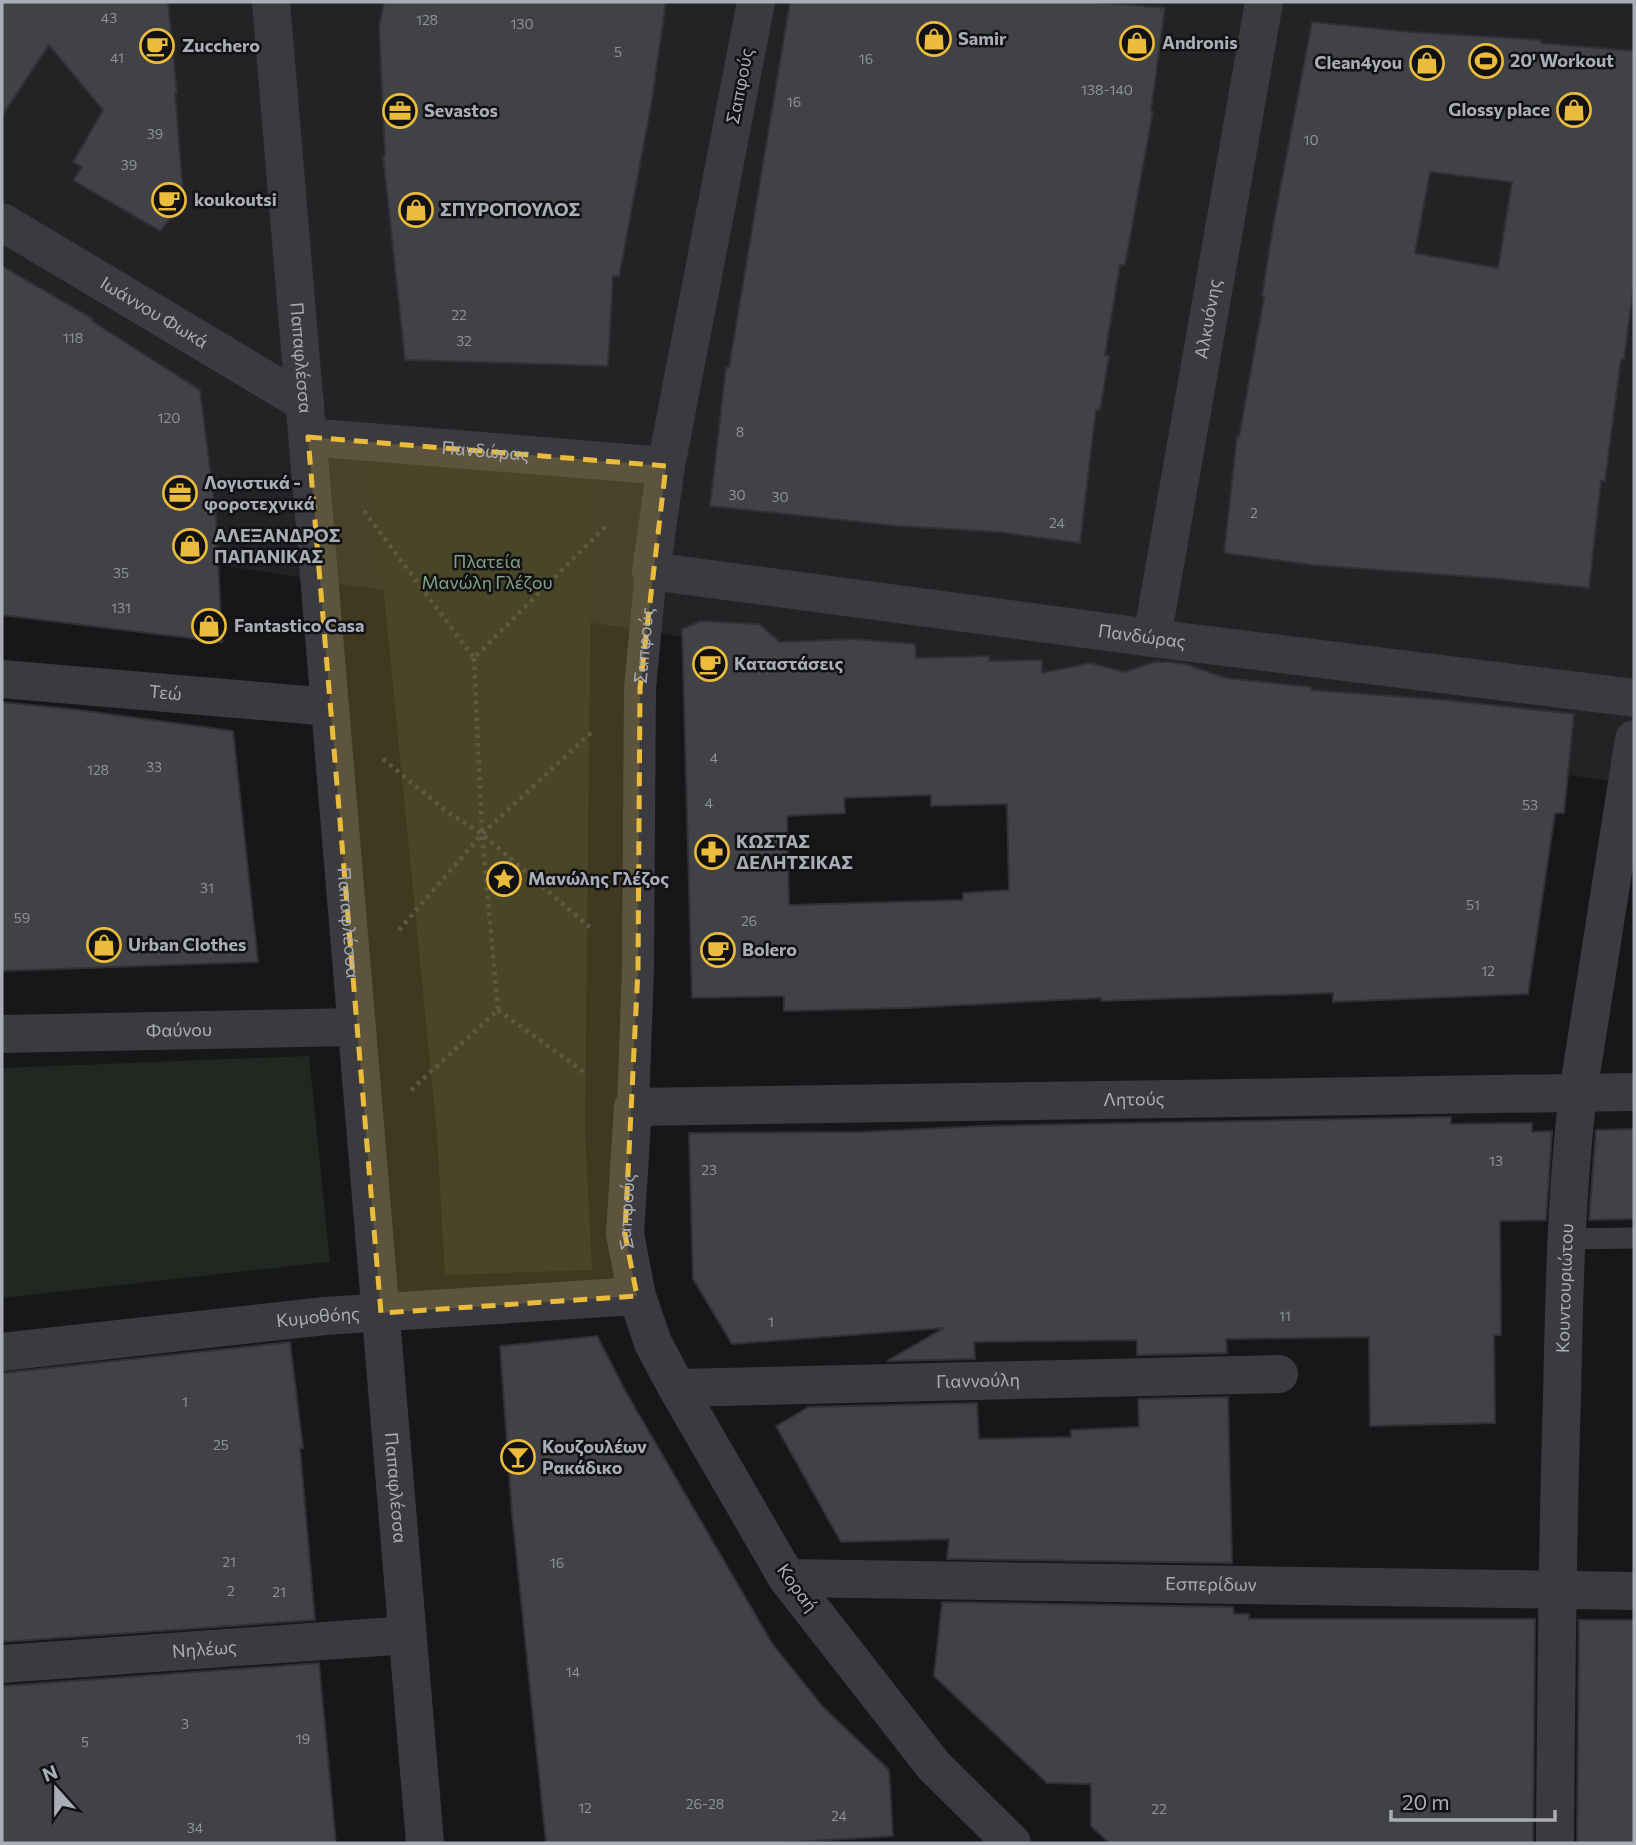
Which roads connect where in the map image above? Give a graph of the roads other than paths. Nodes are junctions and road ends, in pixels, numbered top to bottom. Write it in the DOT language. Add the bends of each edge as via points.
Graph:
graph roads {
  1 [pos="271,2"];
  2 [pos="756,2"];
  3 [pos="1264,2"];
  4 [pos="2,222"];
  5 [pos="306,420"];
  6 [pos="666,466"];
  7 [pos="651,571"];
  8 [pos="1152,638"];
  9 [pos="2,678"];
  10 [pos="1634,698"];
  11 [pos="330,707"];
  12 [pos="1634,739"];
  13 [pos="355,1027"];
  14 [pos="2,1034"];
  15 [pos="1634,1092"];
  16 [pos="1577,1093"];
  17 [pos="633,1107"];
  18 [pos="1634,1238"];
  19 [pos="1566,1239"];
  20 [pos="637,1296"];
  21 [pos="381,1313"];
  22 [pos="2,1352"];
  23 [pos="1279,1374"];
  24 [pos="677,1388"];
  25 [pos="787,1578"];
  26 [pos="1556,1590"];
  27 [pos="1634,1591"];
  28 [pos="407,1634"];
  29 [pos="2,1664"];
  30 [pos="425,1843"];
  31 [pos="1012,1843"];
  32 [pos="1555,1843"];
  1 -- 5 [label="street, Παπαφλέσσα"];
  2 -- 6 [label="street, Σαπφούς"];
  3 -- 8 [label="street, Αλκυόνης"];
  4 -- 5 [label="street, Ιωάννου Φωκά"];
  5 -- 6 [label="street, Πανδώρας"];
  5 -- 11 [label="street, Παπαφλέσσα"];
  6 -- 7 [label="street, Σαπφούς"];
  7 -- 8 [label="street, Πανδώρας"];
  7 -- 17 [label="street, Σαπφούς" via="640,688"];
  8 -- 10 [label="street, Πανδώρας"];
  9 -- 11 [label="street, Τεώ"];
  11 -- 13 [label="street, Παπαφλέσσα"];
  12 -- 16 [label="street, Κουντουριώτου"];
  13 -- 14 [label="street, Φαύνου"];
  13 -- 21 [label="street, Παπαφλέσσα"];
  15 -- 16 [label="street, Λητούς"];
  16 -- 17 [label="street, Λητούς"];
  16 -- 19 [label="street, Κουντουριώτου"];
  17 -- 20 [label="street, Σαπφούς" via="625,1234"];
  18 -- 19 [label="lane"];
  19 -- 26 [label="street, Κουντουριώτου"];
  20 -- 21 [label="street, Κυμοθόης"];
  20 -- 24 [label="street, Κοραή" via="653,1343"];
  21 -- 22 [label="street, Κυμοθόης"];
  21 -- 28 [label="street, Παπαφλέσσα"];
  23 -- 24 [label="street, Γιαννούλη"];
  24 -- 25 [label="street, Κοραή"];
  25 -- 26 [label="street, Εσπερίδων"];
  25 -- 31 [label="street, Κοραή" via="934,1766"];
  26 -- 27 [label="street, Εσπερίδων"];
  26 -- 32 [label="street, Κουντουριώτου"];
  28 -- 29 [label="street, Νηλέως"];
  28 -- 30 [label="street, Παπαφλέσσα"];
}
